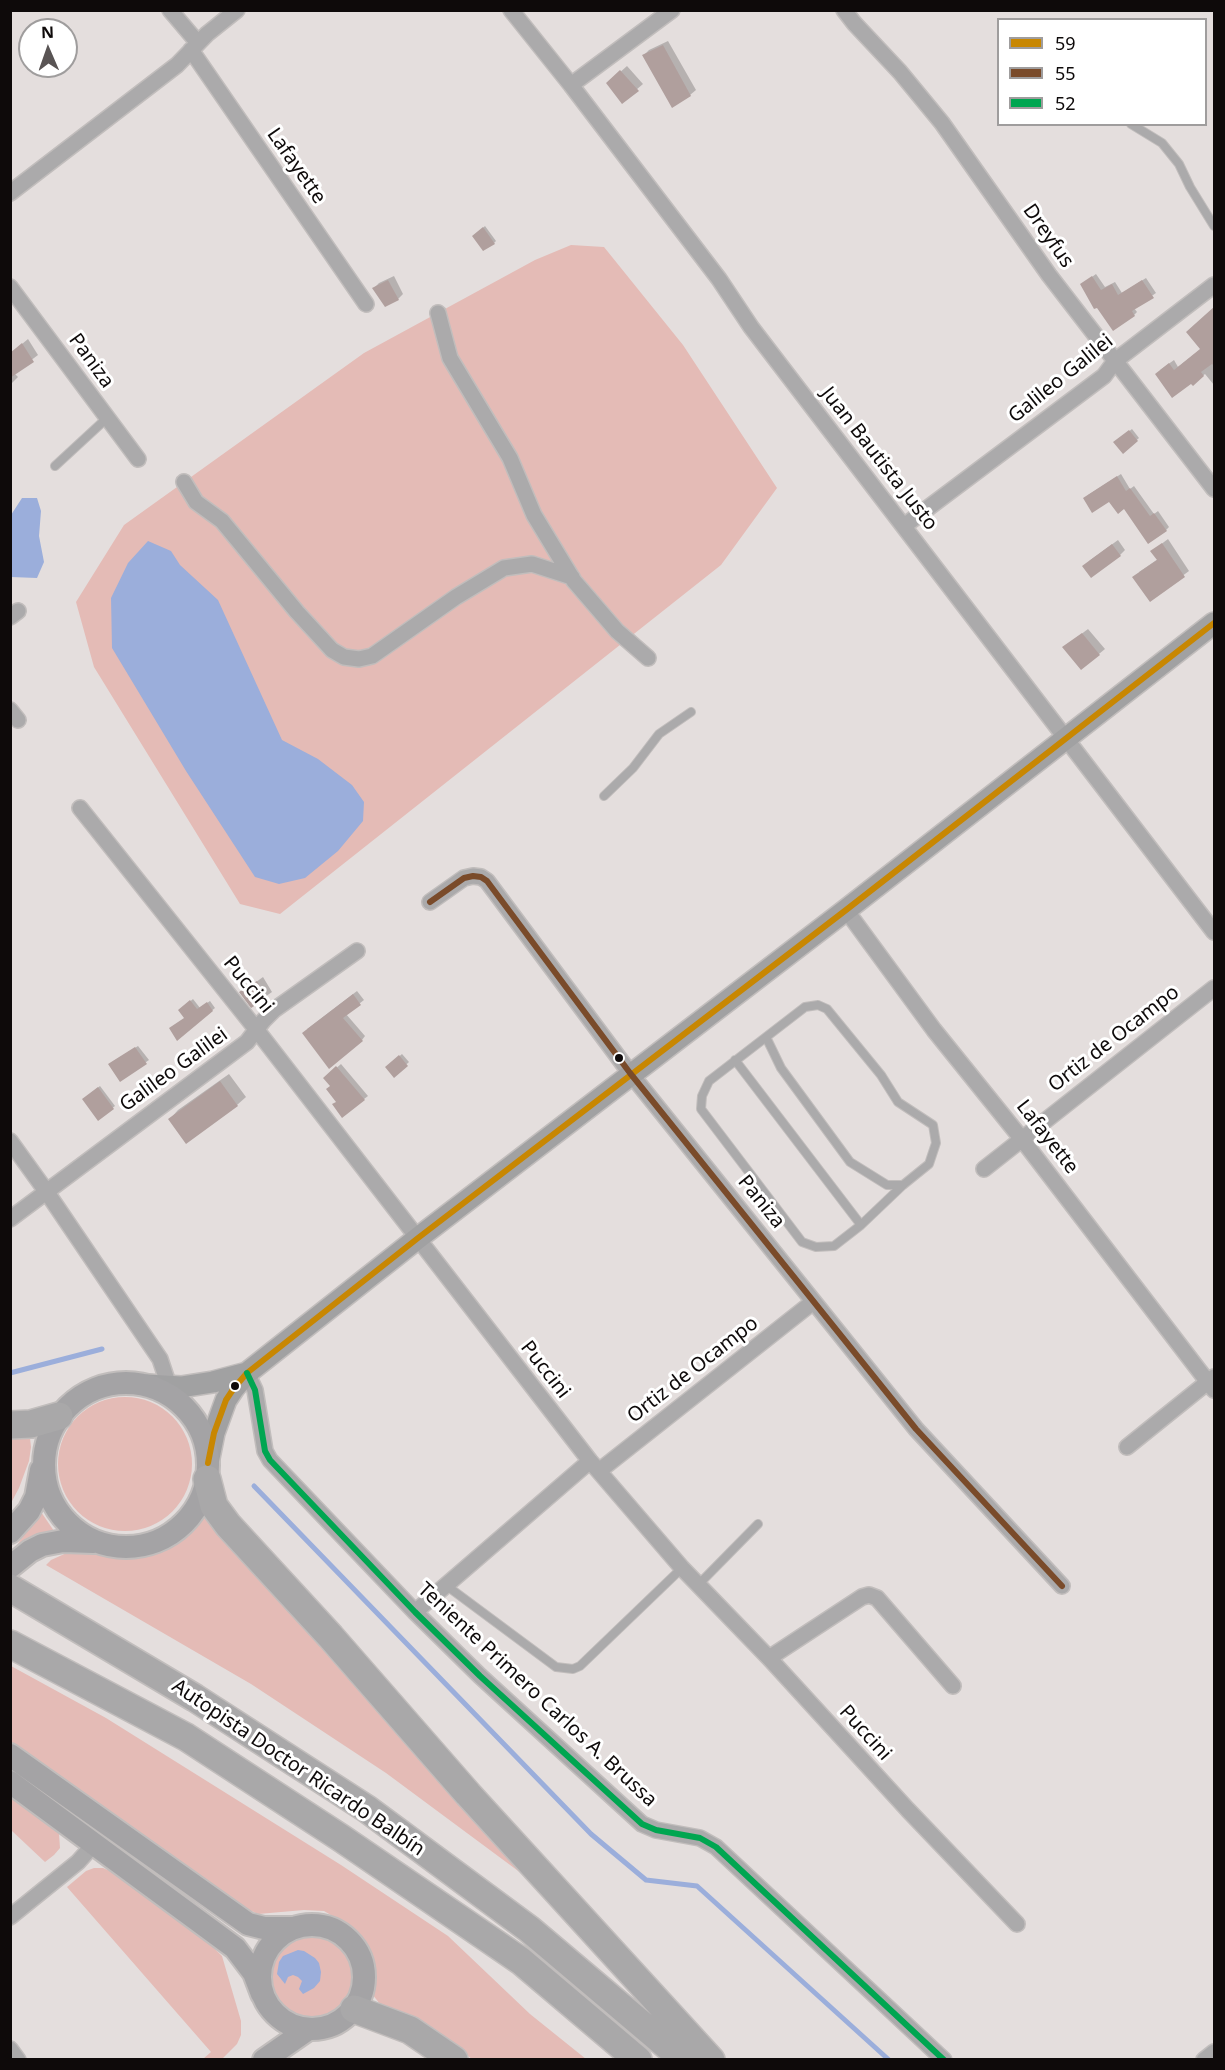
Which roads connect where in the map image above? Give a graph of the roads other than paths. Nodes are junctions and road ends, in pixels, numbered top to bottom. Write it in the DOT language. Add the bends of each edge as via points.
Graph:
graph roads {
  1 [pos="170,10"];
  2 [pos="237,10"];
  3 [pos="511,10"];
  4 [pos="672,10"];
  5 [pos="844,10"];
  6 [pos="194,47"];
  7 [pos="571,85"];
  8 [pos="1134,126"];
  9 [pos="10,193"];
  10 [pos="1215,226"];
  11 [pos="1215,285"];
  12 [pos="10,287"];
  13 [pos="366,304"];
  14 [pos="438,313"];
  15 [pos="1115,361"];
  16 [pos="107,418"];
  17 [pos="138,459"];
  18 [pos="55,466"];
  19 [pos="184,482"];
  20 [pos="1215,489"];
  21 [pos="904,526"];
  22 [pos="572,577"];
  23 [pos="1215,623"];
  24 [pos="648,658"];
  25 [pos="691,712"];
  26 [pos="1067,739"];
  27 [pos="604,796"];
  28 [pos="80,808"];
  29 [pos="430,902"];
  30 [pos="846,910"];
  31 [pos="1215,932"];
  32 [pos="357,951"];
  33 [pos="1215,988"];
  34 [pos="256,1029"];
  35 [pos="765,1037"];
  36 [pos="735,1060"];
  37 [pos="630,1073"];
  38 [pos="1022,1138"];
  39 [pos="10,1142"];
  40 [pos="984,1169"];
  41 [pos="903,1185"];
  42 [pos="46,1191"];
  43 [pos="10,1219"];
  44 [pos="861,1225"];
  45 [pos="418,1238"];
  46 [pos="813,1302"];
  47 [pos="247,1373"];
  48 [pos="1212,1383"];
  49 [pos="147,1385"];
  50 [pos="170,1386"];
  51 [pos="59,1416"];
  52 [pos="10,1425"];
  53 [pos="1127,1447"];
  54 [pos="44,1459"];
  55 [pos="595,1466"];
  56 [pos="207,1471"];
  57 [pos="758,1524"];
  58 [pos="10,1532"];
  59 [pos="98,1542"];
  60 [pos="10,1567"];
  61 [pos="682,1568"];
  62 [pos="698,1585"];
  63 [pos="447,1586"];
  64 [pos="1062,1586"];
  65 [pos="17,1591"];
  66 [pos="415,1612"];
  67 [pos="10,1644"];
  68 [pos="769,1658"];
  69 [pos="953,1686"];
  70 [pos="10,1755"];
  71 [pos="10,1782"];
  72 [pos="95,1843"];
  73 [pos="10,1917"];
  74 [pos="1017,1924"];
  75 [pos="294,1928"];
  76 [pos="262,1994"];
  77 [pos="354,2008"];
  78 [pos="307,2030"];
  79 [pos="10,2049"];
  80 [pos="1215,2052"];
  81 [pos="18,2060"];
  82 [pos="264,2060"];
  83 [pos="454,2060"];
  84 [pos="638,2060"];
  85 [pos="684,2060"];
  86 [pos="711,2060"];
  87 [pos="944,2060"];
  88 [pos="1204,2060"];
  1 -- 6 [label="street, Lafayette"];
  2 -- 6 [label="street"];
  3 -- 7 [label="street, Juan Bautista Justo"];
  4 -- 7 [label="street"];
  5 -- 15 [label="street, Dreyfus" via="942,123"];
  6 -- 9 [label="street" via="177,65"];
  6 -- 13 [label="street, Lafayette"];
  7 -- 21 [label="street, Juan Bautista Justo"];
  8 -- 10 [label="lane" via="1162,143 1179,164"];
  11 -- 15 [label="street, Galileo Galilei"];
  12 -- 16 [label="street, Paniza"];
  14 -- 22 [label="street" via="450,358 510,458 534,515"];
  15 -- 20 [label="street, Dreyfus"];
  15 -- 21 [label="street, Galileo Galilei" via="1104,376"];
  16 -- 17 [label="street, Paniza"];
  16 -- 18 [label="lane"];
  19 -- 22 [label="street" via="196,502 222,521 297,612 332,650 344,657 372,656 504,568 532,564"];
  21 -- 26 [label="street, Juan Bautista Justo"];
  22 -- 24 [label="street" via="616,631"];
  23 -- 26 [label="street"];
  25 -- 27 [label="lane" via="659,734 633,768"];
  26 -- 30 [label="street"];
  26 -- 31 [label="street, Juan Bautista Justo"];
  28 -- 34 [label="street, Puccini"];
  29 -- 37 [label="street, Paniza" via="464,878 481,877 487,881"];
  30 -- 37 [label="street"];
  30 -- 38 [label="street, Lafayette" via="934,1030"];
  32 -- 34 [label="street, Galileo Galilei" via="274,1010"];
  33 -- 38 [label="street, Ortiz de Ocampo"];
  34 -- 42 [label="street, Galileo Galilei" via="247,1042"];
  34 -- 45 [label="street, Puccini"];
  35 -- 36 [label="lane"];
  35 -- 41 [label="lane" via="781,1068 850,1162 886,1185"];
  35 -- 41 [label="lane" via="805,1007 818,1005 826,1009 881,1075 898,1102 933,1125 936,1143 929,1164"];
  36 -- 44 [label="lane"];
  36 -- 44 [label="lane" via="709,1081 702,1096 702,1109 802,1242 816,1247 834,1246"];
  37 -- 45 [label="street"];
  37 -- 46 [label="street, Paniza"];
  38 -- 40 [label="street, Ortiz de Ocampo"];
  38 -- 48 [label="street, Lafayette"];
  39 -- 42 [label="street"];
  41 -- 44 [label="lane"];
  42 -- 43 [label="street, Galileo Galilei"];
  42 -- 50 [label="street" via="160,1359"];
  45 -- 47 [label="street"];
  45 -- 55 [label="street, Puccini"];
  46 -- 55 [label="street, Ortiz de Ocampo"];
  46 -- 64 [label="street, Paniza" via="916,1429"];
  47 -- 50 [label="street" via="213,1382"];
  47 -- 56 [label="street" via="226,1401"];
  47 -- 66 [label="street, Teniente Primero Carlos A. Brussa" via="255,1390 270,1461"];
  48 -- 53 [label="street"];
  49 -- 50 [label="street"];
  49 -- 51 [label="main road" via="99,1387 77,1398"];
  49 -- 56 [label="main road" via="166,1393 197,1423 205,1442"];
  51 -- 52 [label="highway"];
  51 -- 54 [label="main road" via="48,1437"];
  54 -- 58 [label="main road" via="36,1497"];
  54 -- 59 [label="main road" via="46,1486 57,1510 75,1529"];
  55 -- 61 [label="street, Puccini"];
  55 -- 63 [label="street, Ortiz de Ocampo"];
  56 -- 59 [label="main road" via="199,1502 186,1521 167,1536 145,1545"];
  56 -- 86 [label="highway" via="214,1506 228,1525"];
  57 -- 62 [label="lane"];
  59 -- 60 [label="main road" via="42,1545"];
  61 -- 62 [label="street, Puccini"];
  61 -- 63 [label="lane" via="573,1669 556,1667"];
  62 -- 68 [label="street, Puccini"];
  63 -- 66 [label="street, Ortiz de Ocampo"];
  65 -- 85 [label="highway, Autopista Doctor Ricardo Balbín" via="195,1698 367,1809 529,1929"];
  66 -- 87 [label="street, Teniente Primero Carlos A. Brussa" via="642,1824 699,1838 716,1847"];
  67 -- 84 [label="highway, Autopista Doctor Ricardo Balbín" via="186,1737 341,1838 521,1961"];
  68 -- 69 [label="street" via="869,1595 877,1598"];
  68 -- 74 [label="street, Puccini"];
  70 -- 75 [label="main road" via="248,1924"];
  71 -- 72 [label="main road"];
  72 -- 73 [label="street" via="78,1862"];
  72 -- 76 [label="main road" via="236,1948 254,1973"];
  75 -- 76 [label="main road" via="268,1948 259,1978"];
  75 -- 77 [label="main road" via="327,1927 354,1946 365,1977"];
  76 -- 78 [label="main road" via="279,2018"];
  77 -- 78 [label="main road" via="341,2021"];
  77 -- 83 [label="highway" via="410,2030"];
  78 -- 82 [label="main road"];
  79 -- 81 [label="street"];
  80 -- 88 [label="street"];
}
